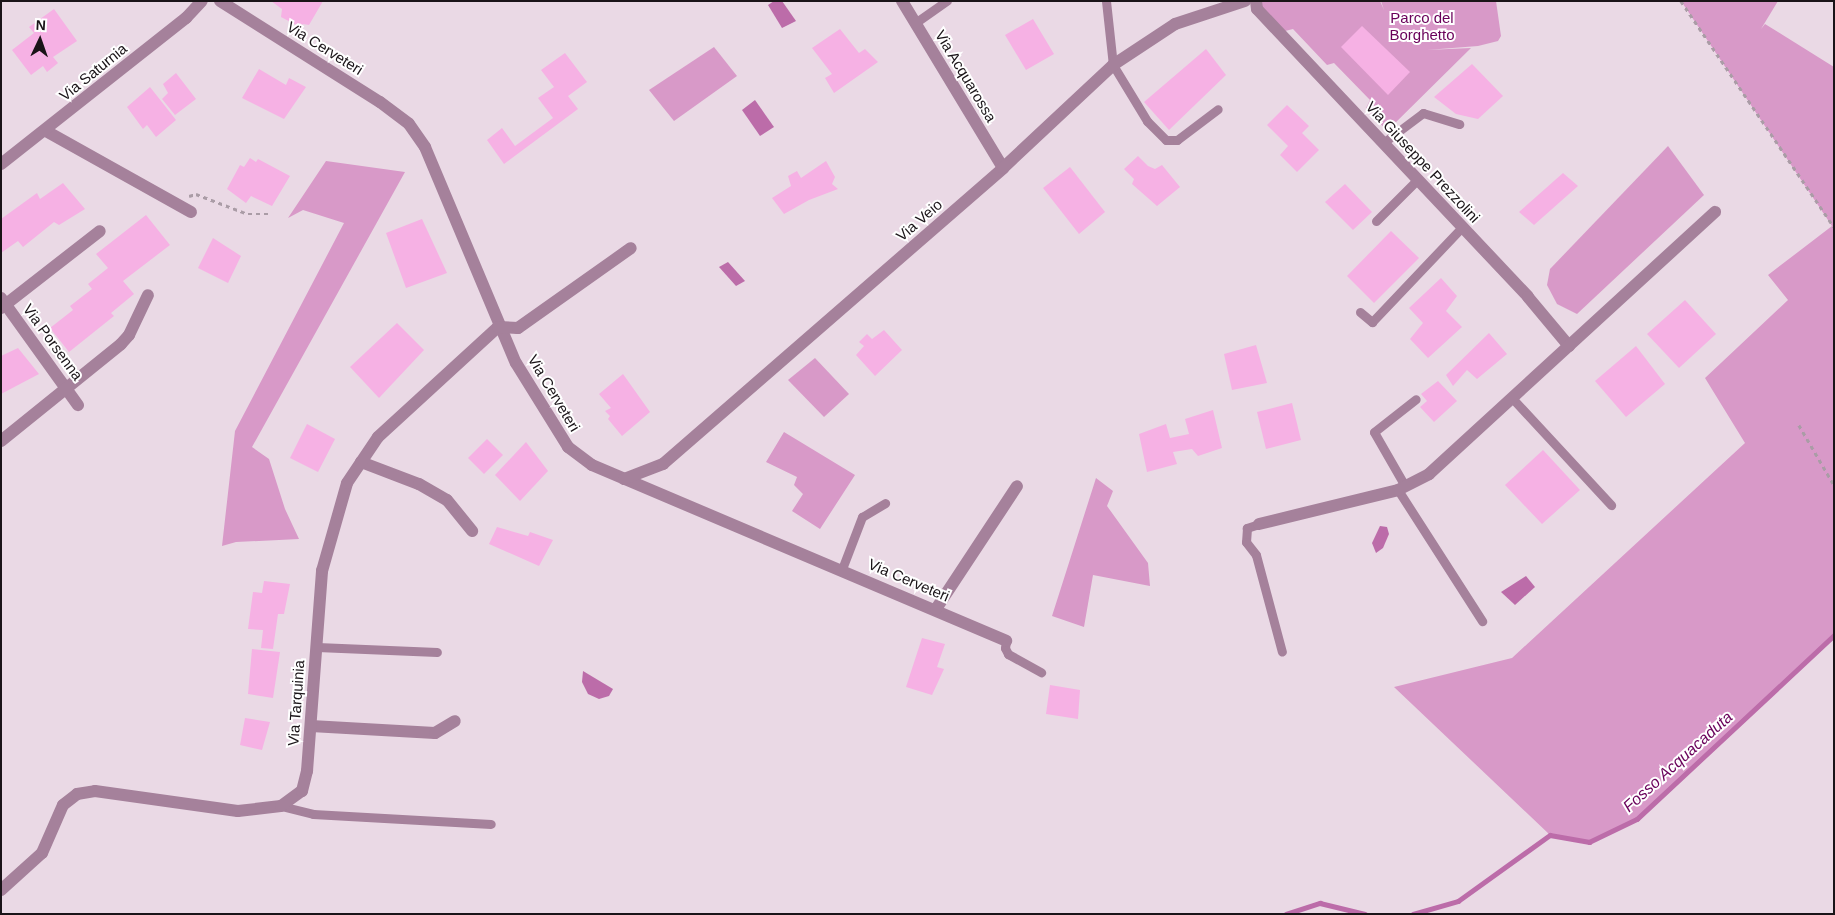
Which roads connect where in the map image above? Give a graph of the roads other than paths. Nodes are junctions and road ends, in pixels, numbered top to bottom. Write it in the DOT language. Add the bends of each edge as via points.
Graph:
graph roads {
  1 [pos="202,1"];
  2 [pos="220,1"];
  3 [pos="902,1"];
  4 [pos="946,1"];
  5 [pos="1106,1"];
  6 [pos="1245,1"];
  7 [pos="1256,1"];
  8 [pos="915,23"];
  9 [pos="1113,65"];
  10 [pos="1218,109"];
  11 [pos="1459,124"];
  12 [pos="46,131"];
  13 [pos="1383,143"];
  14 [pos="1,164"];
  15 [pos="1003,168"];
  16 [pos="1418,180"];
  17 [pos="191,212"];
  18 [pos="1715,212"];
  19 [pos="1376,222"];
  20 [pos="1462,228"];
  21 [pos="100,231"];
  22 [pos="631,248"];
  23 [pos="148,296"];
  24 [pos="3,303"];
  25 [pos="1360,312"];
  26 [pos="498,327"];
  27 [pos="1569,346"];
  28 [pos="67,389"];
  29 [pos="1512,398"];
  30 [pos="1416,399"];
  31 [pos="78,405"];
  32 [pos="1,441"];
  33 [pos="361,462"];
  34 [pos="624,479"];
  35 [pos="1017,486"];
  36 [pos="1401,488"];
  37 [pos="885,503"];
  38 [pos="1611,505"];
  39 [pos="1259,524"];
  40 [pos="472,532"];
  41 [pos="842,569"];
  42 [pos="936,609"];
  43 [pos="1482,621"];
  44 [pos="1006,641"];
  45 [pos="317,647"];
  46 [pos="436,652"];
  47 [pos="1282,652"];
  48 [pos="1041,672"];
  49 [pos="455,721"];
  50 [pos="311,726"];
  51 [pos="281,806"];
  52 [pos="491,824"];
  53 [pos="1,890"];
  1 -- 12 [label="street, Via Saturnia" via="186,18"];
  2 -- 26 [label="street, Via Cerveteri" via="380,102 409,124 425,147"];
  3 -- 8 [label="street, Via Acquarossa"];
  4 -- 8 [label="lane"];
  5 -- 9 [label="lane"];
  6 -- 9 [label="street, Via Veio" via="1175,24"];
  7 -- 13 [label="street, Via Giuseppe Prezzolini" via="1257,9"];
  8 -- 15 [label="street, Via Acquarossa"];
  9 -- 10 [label="lane" via="1147,120 1166,140 1178,140"];
  9 -- 15 [label="street, Via Veio"];
  11 -- 13 [label="lane" via="1423,113"];
  12 -- 14 [label="street, Via Saturnia"];
  12 -- 17 [label="street"];
  13 -- 16 [label="street, Via Giuseppe Prezzolini"];
  15 -- 34 [label="street, Via Veio" via="663,464"];
  16 -- 19 [label="lane"];
  16 -- 20 [label="street, Via Giuseppe Prezzolini"];
  18 -- 27 [label="street"];
  20 -- 25 [label="lane" via="1372,322"];
  20 -- 27 [label="street, Via Giuseppe Prezzolini"];
  21 -- 24 [label="street"];
  22 -- 26 [label="street" via="518,328"];
  23 -- 28 [label="street" via="129,336"];
  24 -- 28 [label="street, Via Porsenna"];
  26 -- 33 [label="street, Via Tarquinia" via="378,437"];
  26 -- 34 [label="street, Via Cerveteri" via="548,419 568,447 592,465"];
  27 -- 29 [label="street"];
  28 -- 31 [label="street, Via Porsenna"];
  28 -- 32 [label="street"];
  29 -- 36 [label="street" via="1429,474"];
  29 -- 38 [label="lane"];
  30 -- 36 [label="lane" via="1374,432"];
  33 -- 40 [label="street" via="419,484 447,500"];
  33 -- 45 [label="street, Via Tarquinia" via="346,483 331,530 322,571"];
  34 -- 41 [label="street, Via Cerveteri"];
  35 -- 42 [label="street"];
  36 -- 39 [label="street"];
  36 -- 43 [label="lane"];
  37 -- 41 [label="lane" via="862,517"];
  39 -- 47 [label="lane" via="1246,528 1246,542 1256,555"];
  41 -- 42 [label="street, Via Cerveteri"];
  42 -- 44 [label="street, Via Cerveteri"];
  44 -- 48 [label="lane" via="1004,648 1008,654"];
  45 -- 46 [label="lane"];
  45 -- 50 [label="street, Via Tarquinia"];
  49 -- 50 [label="street" via="435,733"];
  50 -- 51 [label="street, Via Tarquinia" via="302,791"];
  51 -- 52 [label="lane" via="313,814"];
  51 -- 53 [label="street, Via Tarquinia" via="238,811 95,791 77,794 63,805 42,853"];
}
